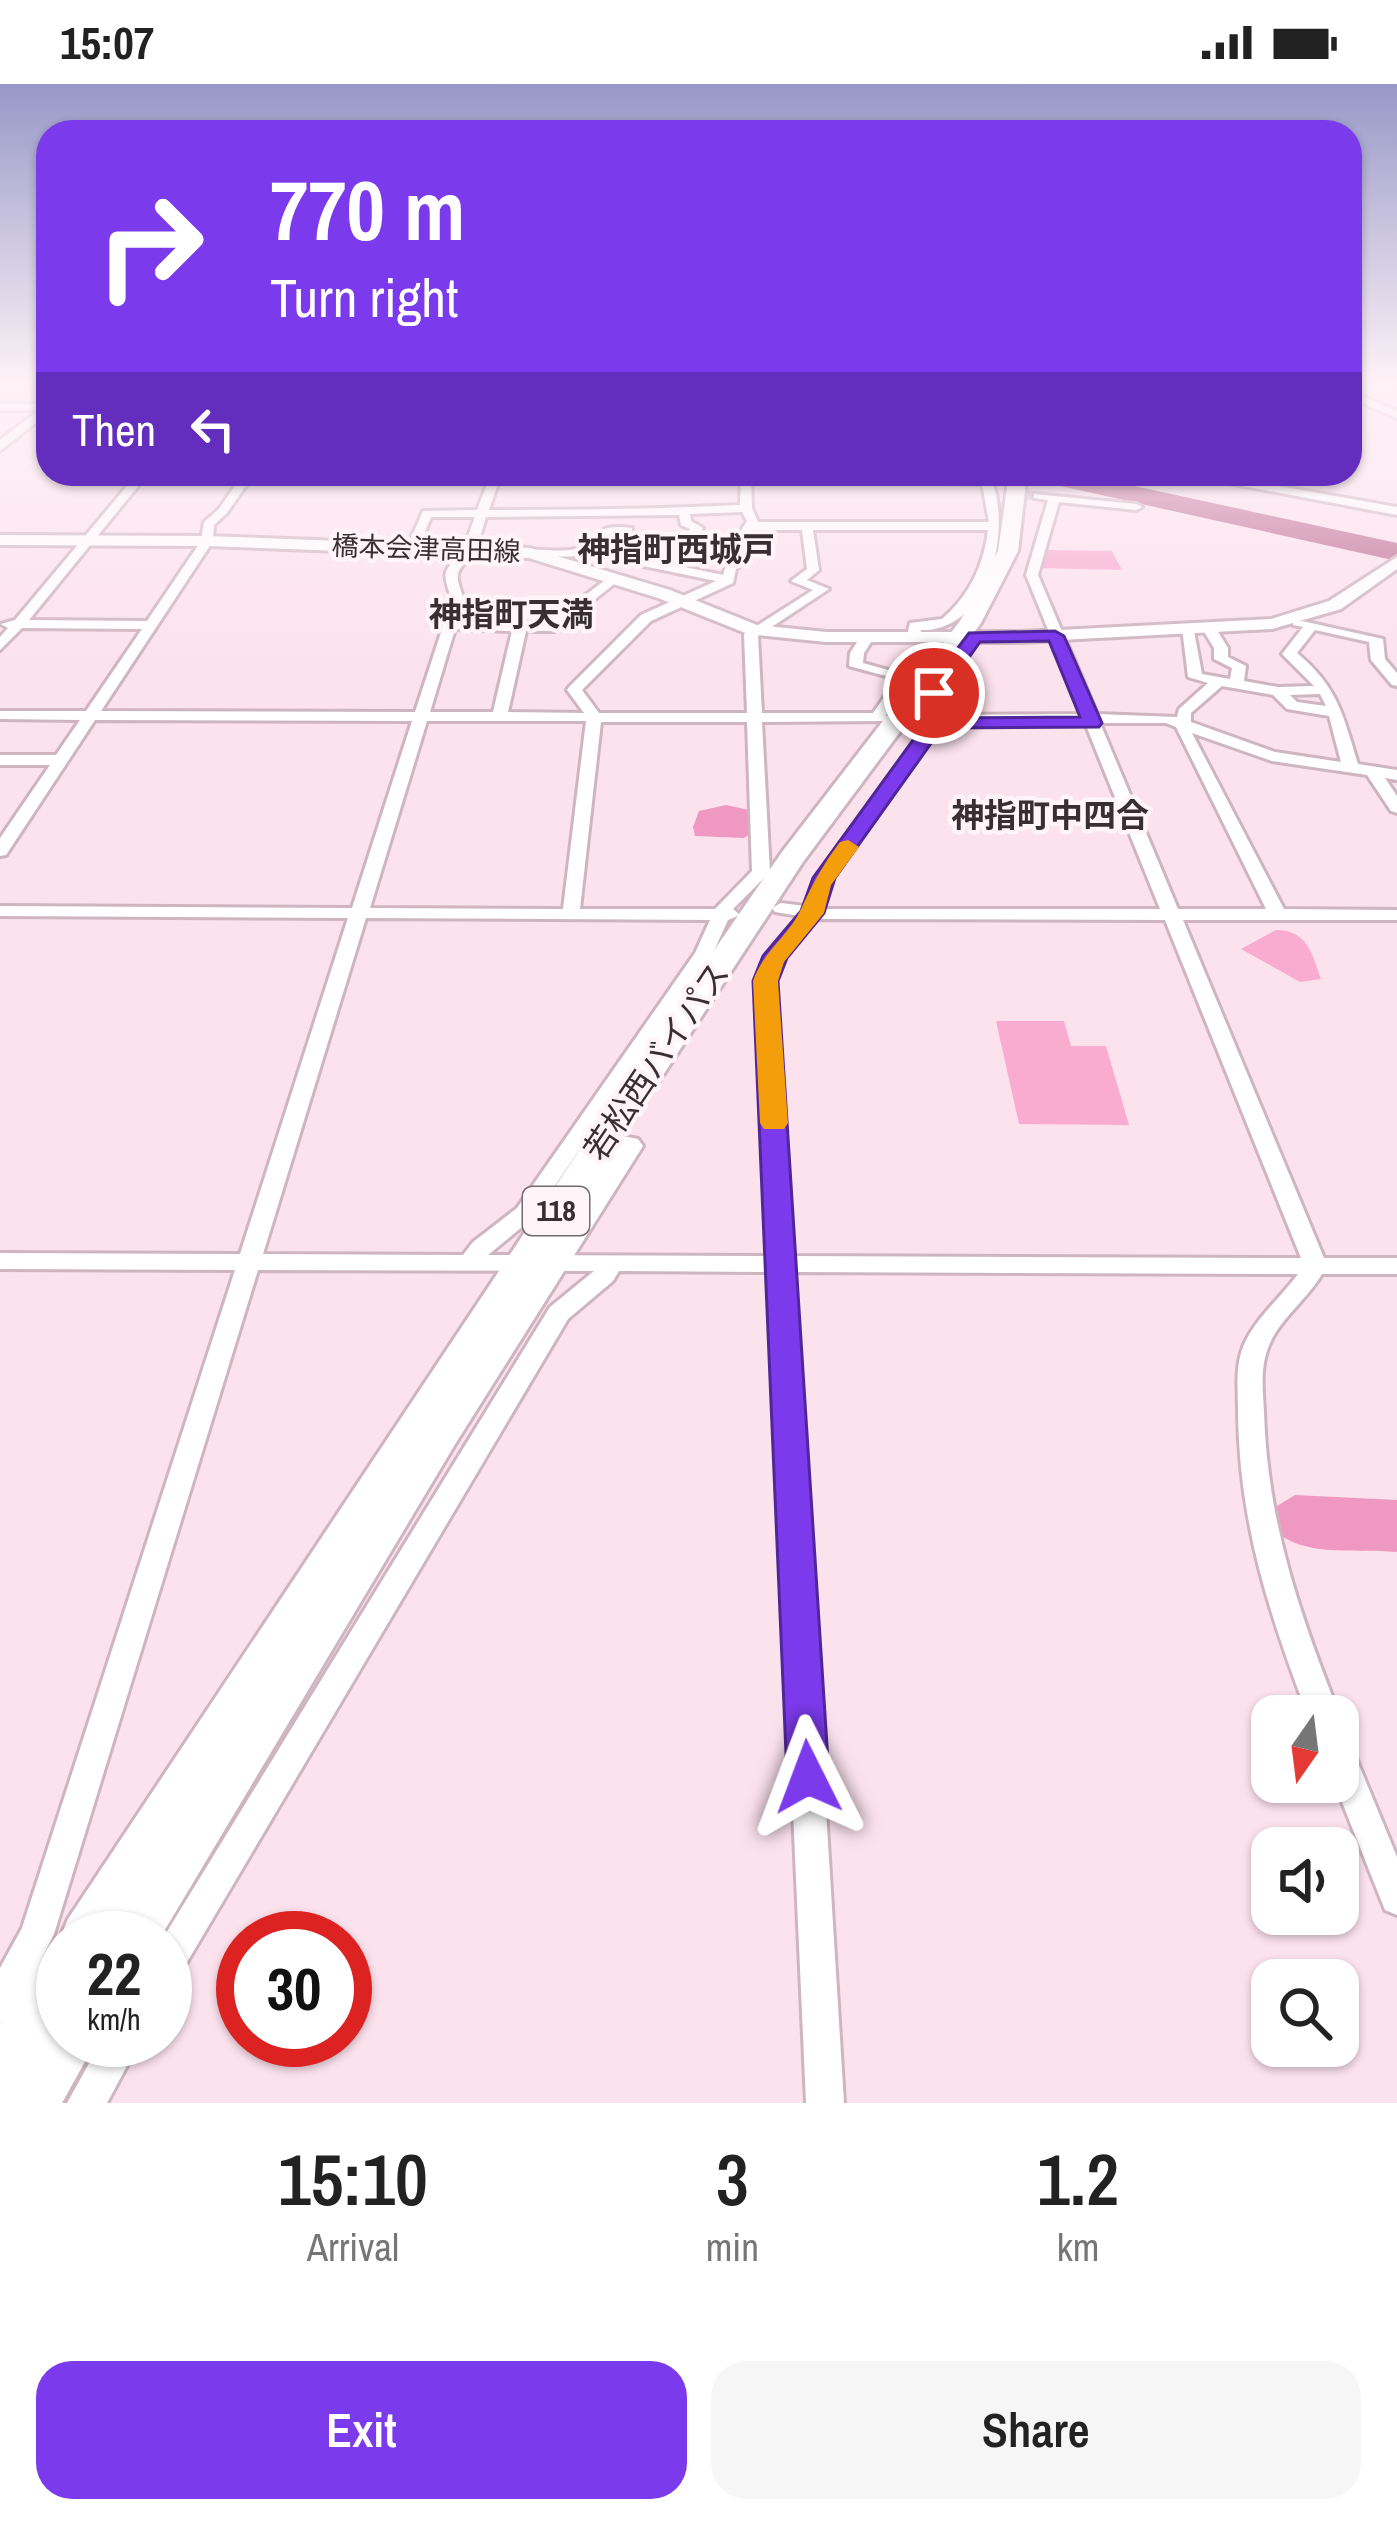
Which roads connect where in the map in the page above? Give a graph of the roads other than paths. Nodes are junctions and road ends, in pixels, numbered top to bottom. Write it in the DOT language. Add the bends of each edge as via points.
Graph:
graph roads {
  1 [pos="133,486"];
  2 [pos="239,486"];
  3 [pos="492,486"];
  4 [pos="746,486"];
  5 [pos="1253,486"];
  6 [pos="1022,488"];
  7 [pos="1136,507"];
  8 [pos="684,508"];
  9 [pos="746,508"];
  10 [pos="1397,512"];
  11 [pos="482,513"];
  12 [pos="752,526"];
  13 [pos="807,526"];
  14 [pos="994,526"];
  15 [pos="628,531"];
  16 [pos="89,539"];
  17 [pos="0,540"];
  18 [pos="207,541"];
  19 [pos="741,541"];
  20 [pos="413,548"];
  21 [pos="725,549"];
  22 [pos="467,550"];
  23 [pos="582,551"];
  24 [pos="533,553"];
  25 [pos="1394,564"];
  26 [pos="687,572"];
  27 [pos="729,580"];
  28 [pos="612,581"];
  29 [pos="682,601"];
  30 [pos="0,624"];
  31 [pos="18,624"];
  32 [pos="1301,624"];
  33 [pos="151,625"];
  34 [pos="450,625"];
  35 [pos="520,627"];
  36 [pos="754,630"];
  37 [pos="1210,630"];
  38 [pos="1187,631"];
  39 [pos="914,635"];
  40 [pos="868,636"];
  41 [pos="968,636"];
  42 [pos="1055,636"];
  43 [pos="0,646"];
  44 [pos="1378,660"];
  45 [pos="1397,660"];
  46 [pos="1229,681"];
  47 [pos="1397,682"];
  48 [pos="1277,691"];
  49 [pos="1325,691"];
  50 [pos="1335,712"];
  51 [pos="0,715"];
  52 [pos="91,715"];
  53 [pos="755,715"];
  54 [pos="421,716"];
  55 [pos="500,716"];
  56 [pos="594,716"];
  57 [pos="907,718"];
  58 [pos="1091,720"];
  59 [pos="1182,724"];
  60 [pos="0,760"];
  61 [pos="61,760"];
  62 [pos="1351,768"];
  63 [pos="1372,771"];
  64 [pos="1397,775"];
  65 [pos="1397,808"];
  66 [pos="0,851"];
  67 [pos="0,910"];
  68 [pos="359,912"];
  69 [pos="571,913"];
  70 [pos="766,913"];
  71 [pos="1173,914"];
  72 [pos="1277,914"];
  73 [pos="1397,914"];
  74 [pos="0,1261"];
  75 [pos="251,1261"];
  76 [pos="471,1261"];
  77 [pos="612,1263"];
  78 [pos="536,1264"];
  79 [pos="781,1264"];
  80 [pos="1315,1264"];
  81 [pos="1397,1266"];
  82 [pos="1316,1695"];
  83 [pos="1359,1803"];
  84 [pos="1397,1899"];
  85 [pos="106,1911"];
  86 [pos="147,1911"];
  87 [pos="192,1922"];
  88 [pos="0,2004"];
  89 [pos="36,2018"];
  90 [pos="51,2067"];
  91 [pos="107,2067"];
  92 [pos="0,2075"];
  93 [pos="29,2103"];
  94 [pos="86,2103"];
  95 [pos="825,2103"];
  1 -- 16 [label="street"];
  2 -- 18 [label="street" via="208,524"];
  3 -- 11 [label="street"];
  4 -- 9 [label="street"];
  5 -- 10 [label="main road"];
  6 -- 7 [label="street"];
  6 -- 14 [label="street"];
  6 -- 41 [label="highway, 若松西バイパス / 118" via="1008,551"];
  6 -- 42 [label="street" via="1031,574"];
  8 -- 9 [label="street"];
  8 -- 11 [label="street"];
  8 -- 21 [label="street" via="685,523 697,528 690,538"];
  9 -- 12 [label="street"];
  11 -- 20 [label="street" via="427,513"];
  11 -- 22 [label="street"];
  12 -- 13 [label="street"];
  12 -- 19 [label="street"];
  13 -- 14 [label="street"];
  13 -- 36 [label="street" via="813,570 797,581 823,589"];
  14 -- 39 [label="street" via="991,554 970,595 951,620 915,626"];
  15 -- 23 [label="street" via="608,530"];
  16 -- 17 [label="main road, 橋本会津高田線"];
  16 -- 18 [label="main road, 橋本会津高田線"];
  16 -- 31 [label="street"];
  18 -- 20 [label="main road, 橋本会津高田線"];
  18 -- 33 [label="street"];
  19 -- 21 [label="street"];
  19 -- 27 [label="street" via="745,556"];
  20 -- 22 [label="main road, 橋本会津高田線"];
  21 -- 26 [label="street"];
  22 -- 24 [label="main road, 橋本会津高田線"];
  22 -- 34 [label="street" via="450,575 458,599"];
  23 -- 24 [label="street"];
  23 -- 26 [label="street"];
  24 -- 28 [label="main road, 橋本会津高田線"];
  25 -- 32 [label="main road, 橋本会津高田線"];
  26 -- 27 [label="street"];
  27 -- 29 [label="street"];
  28 -- 29 [label="main road, 橋本会津高田線"];
  28 -- 35 [label="street" via="554,627"];
  29 -- 36 [label="main road, 橋本会津高田線"];
  29 -- 56 [label="street" via="632,628 580,680 574,693"];
  30 -- 31 [label="street"];
  31 -- 33 [label="street"];
  31 -- 43 [label="street"];
  32 -- 37 [label="main road, 橋本会津高田線"];
  32 -- 44 [label="street" via="1376,639"];
  32 -- 49 [label="street" via="1288,655"];
  33 -- 52 [label="street"];
  34 -- 35 [label="street"];
  34 -- 54 [label="street"];
  35 -- 55 [label="street"];
  36 -- 40 [label="main road, 橋本会津高田線"];
  36 -- 53 [label="street"];
  37 -- 38 [label="main road, 橋本会津高田線"];
  37 -- 46 [label="street" via="1221,659 1240,666"];
  38 -- 42 [label="main road, 橋本会津高田線"];
  38 -- 46 [label="street" via="1192,675"];
  39 -- 40 [label="main road, 橋本会津高田線"];
  39 -- 41 [label="main road, 橋本会津高田線"];
  40 -- 57 [label="street" via="856,666 906,677"];
  41 -- 42 [label="main road, 橋本会津高田線"];
  41 -- 57 [label="highway, 若松西バイパス / 118"];
  42 -- 58 [label="street"];
  44 -- 45 [label="street"];
  44 -- 47 [label="street"];
  46 -- 48 [label="street"];
  46 -- 59 [label="street" via="1191,705"];
  48 -- 49 [label="street"];
  48 -- 50 [label="street" via="1288,705"];
  49 -- 50 [label="street"];
  50 -- 62 [label="street"];
  51 -- 52 [label="street"];
  52 -- 54 [label="street"];
  52 -- 61 [label="street"];
  53 -- 56 [label="street"];
  53 -- 57 [label="street"];
  53 -- 70 [label="street"];
  54 -- 55 [label="street"];
  54 -- 68 [label="street"];
  55 -- 56 [label="street"];
  56 -- 69 [label="street"];
  57 -- 58 [label="street"];
  57 -- 70 [label="highway, 若松西バイパス / 118"];
  58 -- 59 [label="street"];
  58 -- 71 [label="street"];
  59 -- 62 [label="street" via="1272,756"];
  59 -- 72 [label="street"];
  60 -- 61 [label="street"];
  61 -- 66 [label="street"];
  62 -- 63 [label="street"];
  63 -- 64 [label="street"];
  63 -- 65 [label="street"];
  67 -- 68 [label="street"];
  68 -- 69 [label="street"];
  68 -- 75 [label="street"];
  69 -- 70 [label="street"];
  70 -- 71 [label="street"];
  70 -- 76 [label="street" via="704,953 525,1214"];
  70 -- 78 [label="highway, 若松西バイパス / 118"];
  70 -- 79 [label="street" via="775,956 766,981"];
  71 -- 72 [label="street"];
  71 -- 80 [label="street"];
  72 -- 73 [label="street"];
  74 -- 75 [label="street"];
  75 -- 76 [label="street"];
  75 -- 88 [label="street" via="37,1934"];
  76 -- 78 [label="street"];
  77 -- 78 [label="street"];
  77 -- 79 [label="street"];
  77 -- 87 [label="street" via="559,1313"];
  78 -- 85 [label="highway, 若松西バイパス / 118"];
  78 -- 86 [label="highway, 若松西バイパス / 118"];
  79 -- 80 [label="street"];
  79 -- 95 [label="street"];
  80 -- 81 [label="street"];
  80 -- 82 [label="street" via="1262,1332 1252,1358 1250,1463 1278,1599"];
  83 -- 84 [label="street"];
  89 -- 92 [label="highway"];
  90 -- 93 [label="highway"];
  91 -- 94 [label="street"];
}
